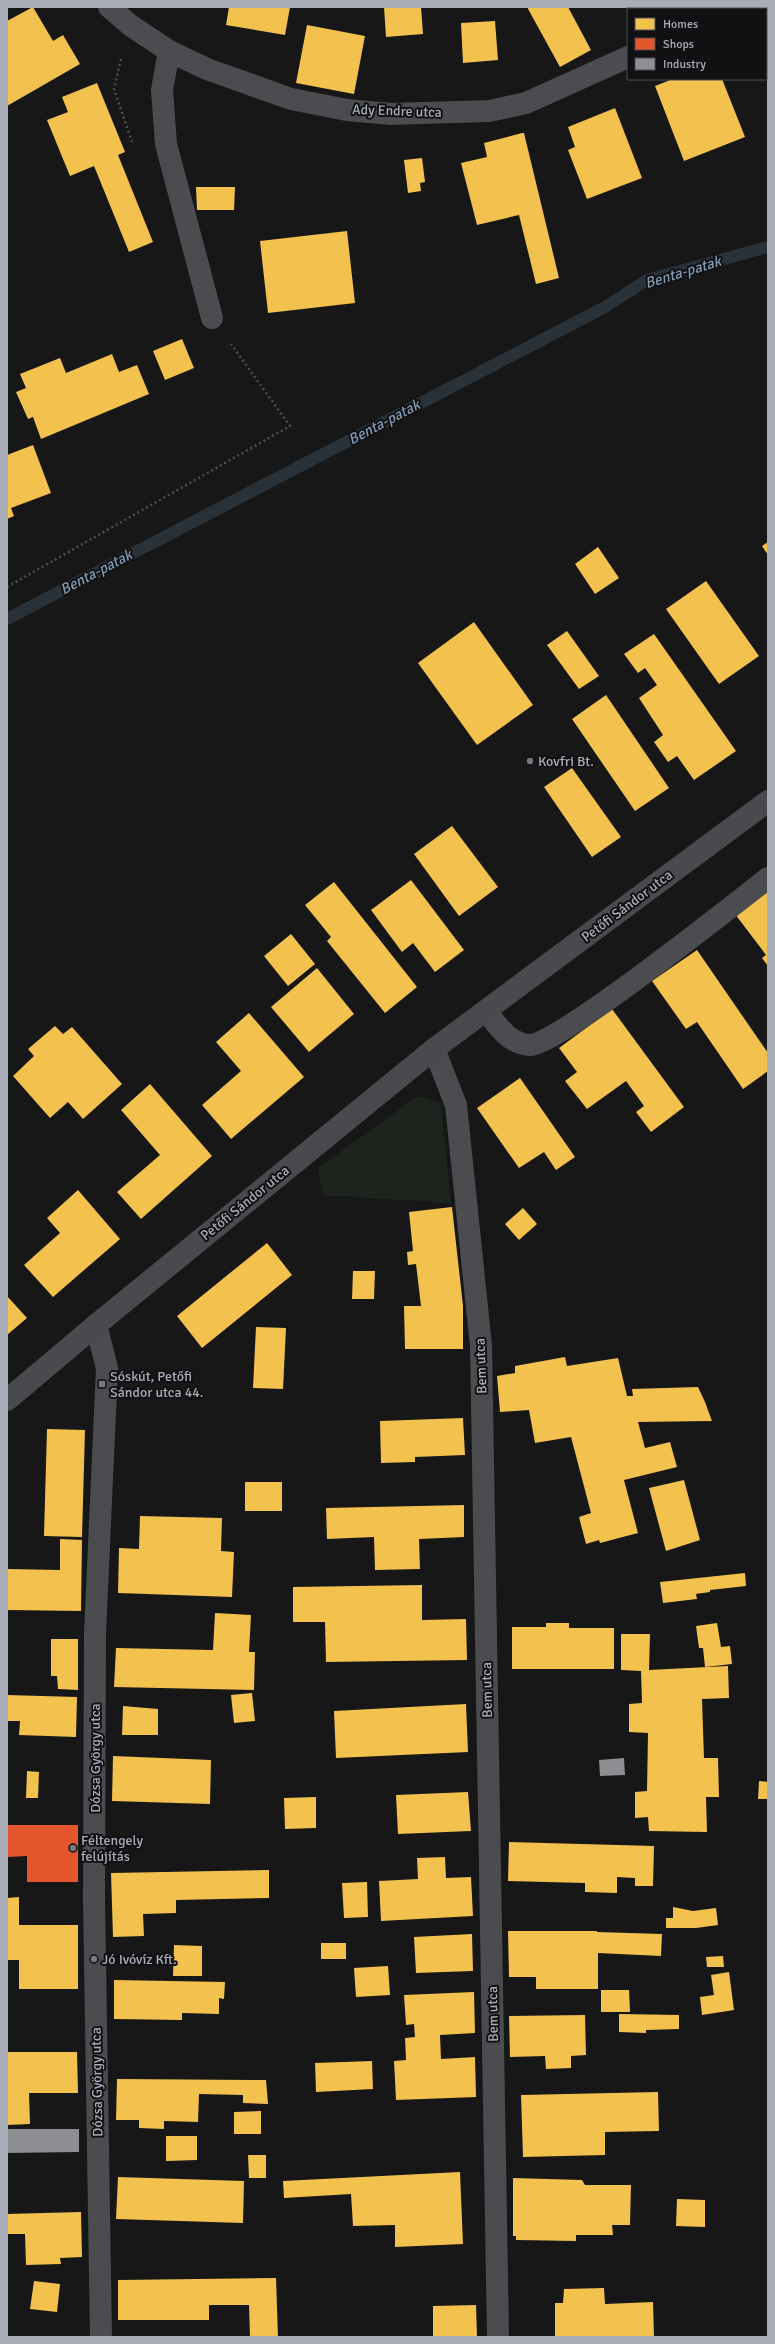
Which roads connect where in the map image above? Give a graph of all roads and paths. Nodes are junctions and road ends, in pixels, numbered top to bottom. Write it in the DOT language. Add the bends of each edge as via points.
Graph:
graph roads {
  1 [pos="109,7"];
  2 [pos="169,51"];
  3 [pos="627,57"];
  4 [pos="212,318"];
  5 [pos="7,587"];
  6 [pos="768,801"];
  7 [pos="768,878"];
  8 [pos="486,1011"];
  9 [pos="434,1049"];
  10 [pos="96,1325"];
  11 [pos="7,1400"];
  12 [pos="101,2337"];
  13 [pos="498,2337"];
  1 -- 2 [label="street, Ady Endre utca" via="130,25"];
  2 -- 3 [label="street, Ady Endre utca" via="207,70 291,99 347,110 391,114 488,111 526,103"];
  2 -- 4 [label="street" via="162,90 166,144"];
  4 -- 5 [label="path" via="290,426"];
  6 -- 8 [label="main road, Petőfi Sándor utca"];
  7 -- 8 [label="street" via="644,973 560,1032 531,1045 510,1039"];
  8 -- 9 [label="main road, Petőfi Sándor utca"];
  9 -- 10 [label="main road, Petőfi Sándor utca"];
  9 -- 13 [label="street, Bem utca" via="456,1105 481,1346"];
  10 -- 11 [label="main road, Petőfi Sándor utca"];
  10 -- 12 [label="street, Dózsa György utca" via="107,1368 95,1634 94,1899"];
}
